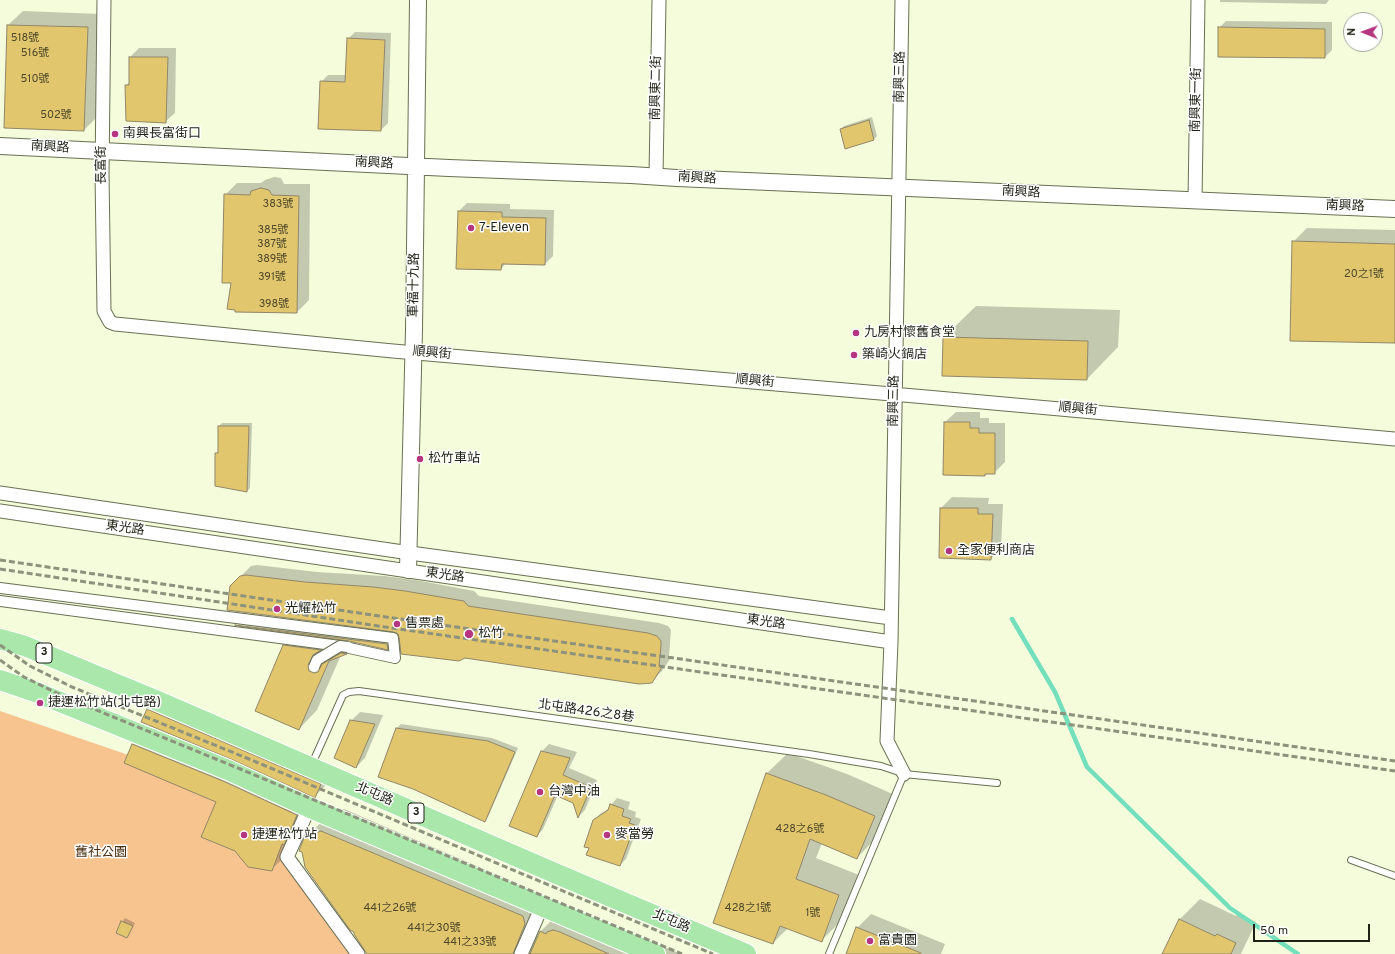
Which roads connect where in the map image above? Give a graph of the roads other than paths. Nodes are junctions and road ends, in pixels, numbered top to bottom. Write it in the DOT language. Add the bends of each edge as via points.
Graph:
graph roads {
  1 [pos="104,0"];
  2 [pos="418,0"];
  3 [pos="659,0"];
  4 [pos="902,0"];
  5 [pos="1198,0"];
  6 [pos="0,146"];
  7 [pos="102,150"];
  8 [pos="416,166"];
  9 [pos="656,176"];
  10 [pos="899,187"];
  11 [pos="1195,201"];
  12 [pos="1395,209"];
  13 [pos="115,324"];
  14 [pos="414,353"];
  15 [pos="895,394"];
  16 [pos="1395,439"];
  17 [pos="0,493"];
  18 [pos="0,511"];
  19 [pos="410,553"];
  20 [pos="408,570"];
  21 [pos="0,588"];
  22 [pos="0,601"];
  23 [pos="891,618"];
  24 [pos="0,640"];
  25 [pos="891,642"];
  26 [pos="344,647"];
  27 [pos="314,667"];
  28 [pos="0,680"];
  29 [pos="311,768"];
  30 [pos="904,774"];
  31 [pos="997,783"];
  32 [pos="308,806"];
  33 [pos="1351,860"];
  34 [pos="1395,876"];
  35 [pos="542,906"];
  36 [pos="358,954"];
  37 [pos="521,954"];
  38 [pos="655,954"];
  39 [pos="746,954"];
  40 [pos="829,954"];
  1 -- 7 [label="street, 長富街"];
  2 -- 8 [label="street, 軍福十九路"];
  3 -- 9 [label="street, 南興東二街"];
  4 -- 10 [label="street, 南興三路"];
  5 -- 11 [label="street, 南興東一街"];
  6 -- 7 [label="street, 南興路"];
  7 -- 8 [label="street, 南興路"];
  7 -- 13 [label="street, 長富街" via="104,311 110,322"];
  8 -- 9 [label="street, 南興路"];
  8 -- 14 [label="street, 軍福十九路"];
  9 -- 10 [label="street, 南興路"];
  10 -- 11 [label="street, 南興路"];
  10 -- 15 [label="street, 南興三路"];
  11 -- 12 [label="street, 南興路"];
  13 -- 14 [label="street, 順興街"];
  14 -- 15 [label="street, 順興街"];
  14 -- 19 [label="street, 軍福十九路"];
  15 -- 16 [label="street, 順興街"];
  15 -- 23 [label="street, 南興三路"];
  17 -- 19 [label="street, 東光路"];
  18 -- 20 [label="street, 東光路"];
  19 -- 20 [label="street, 軍福十九路"];
  19 -- 23 [label="street, 東光路"];
  20 -- 25 [label="street, 東光路"];
  21 -- 26 [label="street" via="393,638 395,658"];
  22 -- 26 [label="street"];
  23 -- 25 [label="street, 南興三路"];
  24 -- 29 [label="main road, 北屯路 / 3" via="26,646"];
  25 -- 30 [label="street, 南興三路" via="887,741"];
  26 -- 27 [label="street, bridge" via="317,660"];
  28 -- 32 [label="main road" via="228,770"];
  29 -- 30 [label="lane, 北屯路426之8巷" via="343,695 359,691 809,754 881,766"];
  29 -- 39 [label="main road, 北屯路 / 3"];
  30 -- 31 [label="lane, 北屯路426之8巷"];
  30 -- 40 [label="lane"];
  32 -- 35 [label="main road"];
  32 -- 36 [label="street" via="287,857"];
  33 -- 34 [label="lane"];
  35 -- 37 [label="street"];
  35 -- 38 [label="main road"];
}
